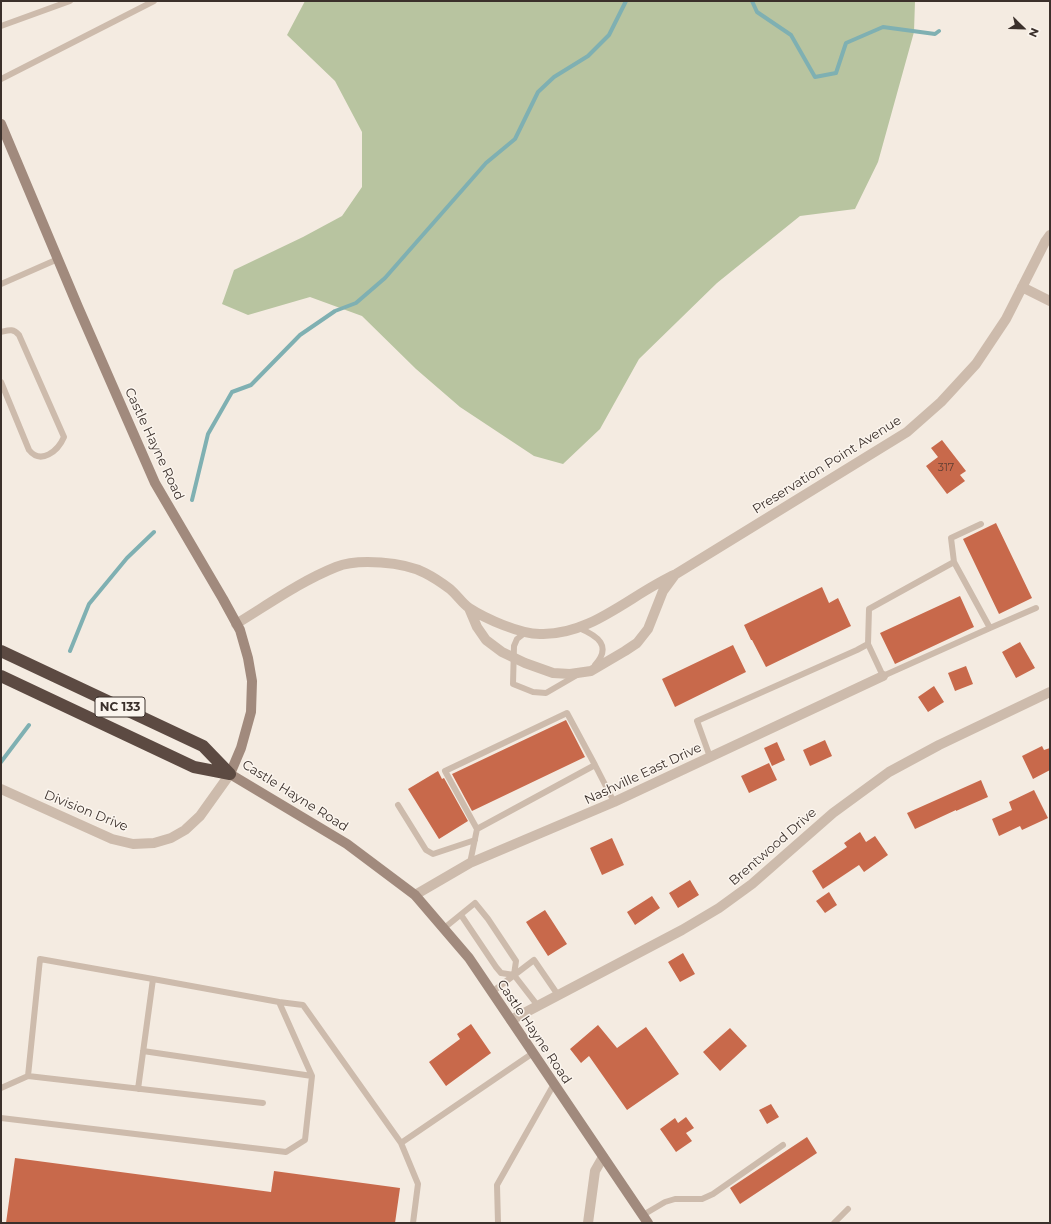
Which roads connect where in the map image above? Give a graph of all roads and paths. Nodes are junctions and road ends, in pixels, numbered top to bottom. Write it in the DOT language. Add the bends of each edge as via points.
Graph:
graph roads {
  1 [pos="70,1"];
  2 [pos="154,1"];
  3 [pos="1,26"];
  4 [pos="1,79"];
  5 [pos="1,124"];
  6 [pos="1050,235"];
  7 [pos="58,259"];
  8 [pos="1,284"];
  9 [pos="1022,287"];
  10 [pos="1050,301"];
  11 [pos="1,332"];
  12 [pos="1,382"];
  13 [pos="980,524"];
  14 [pos="954,562"];
  15 [pos="676,574"];
  16 [pos="469,608"];
  17 [pos="1036,608"];
  18 [pos="236,624"];
  19 [pos="579,628"];
  20 [pos="990,628"];
  21 [pos="526,632"];
  22 [pos="868,644"];
  23 [pos="1,651"];
  24 [pos="513,657"];
  25 [pos="586,672"];
  26 [pos="1,676"];
  27 [pos="883,676"];
  28 [pos="1050,692"];
  29 [pos="710,757"];
  30 [pos="595,765"];
  31 [pos="230,774"];
  32 [pos="1,789"];
  33 [pos="614,802"];
  34 [pos="398,805"];
  35 [pos="478,829"];
  36 [pos="475,840"];
  37 [pos="470,863"];
  38 [pos="414,895"];
  39 [pos="461,915"];
  40 [pos="443,929"];
  41 [pos="514,975"];
  42 [pos="152,979"];
  43 [pos="492,992"];
  44 [pos="558,995"];
  45 [pos="279,1002"];
  46 [pos="538,1006"];
  47 [pos="511,1020"];
  48 [pos="143,1051"];
  49 [pos="533,1053"];
  50 [pos="28,1076"];
  51 [pos="312,1076"];
  52 [pos="554,1084"];
  53 [pos="1,1088"];
  54 [pos="138,1089"];
  55 [pos="263,1103"];
  56 [pos="1,1118"];
  57 [pos="401,1143"];
  58 [pos="783,1145"];
  59 [pos="603,1156"];
  60 [pos="848,1209"];
  61 [pos="646,1219"];
  62 [pos="412,1223"];
  63 [pos="498,1223"];
  64 [pos="588,1223"];
  65 [pos="834,1223"];
  1 -- 3 [label="lane"];
  2 -- 4 [label="lane"];
  5 -- 7 [label="main road, Castle Hayne Road"];
  6 -- 9 [label="street, Preservation Point Avenue"];
  7 -- 8 [label="lane"];
  7 -- 18 [label="main road, Castle Hayne Road" via="156,483"];
  9 -- 10 [label="street"];
  9 -- 15 [label="street, Preservation Point Avenue" via="1006,319 976,364 941,402 907,432"];
  11 -- 12 [label="lane" via="12,330 20,335 64,437 54,452 38,456 29,450"];
  13 -- 14 [label="lane" via="951,538"];
  14 -- 20 [label="lane"];
  14 -- 22 [label="lane" via="869,608"];
  15 -- 19 [label="street, Preservation Point Avenue" via="659,581 592,623"];
  15 -- 25 [label="street, Preservation Point Avenue" via="663,591 648,629 637,643"];
  16 -- 18 [label="street, Preservation Point Avenue" via="450,589 424,572 397,564 360,561 337,566 313,578"];
  16 -- 21 [label="street, Preservation Point Avenue" via="497,623"];
  16 -- 24 [label="street, Preservation Point Avenue" via="486,640"];
  17 -- 20 [label="lane"];
  18 -- 31 [label="main road, Castle Hayne Road" via="248,658 252,681 251,712 241,748"];
  19 -- 21 [label="street, Preservation Point Avenue" via="539,634"];
  19 -- 25 [label="lane" via="593,634 601,642 603,652 600,660"];
  20 -- 27 [label="lane"];
  21 -- 24 [label="lane" via="517,639"];
  22 -- 27 [label="lane"];
  22 -- 29 [label="lane" via="697,721"];
  23 -- 31 [label="highway, NC 133" via="203,746"];
  24 -- 25 [label="street, Preservation Point Avenue" via="553,673"];
  24 -- 25 [label="lane" via="513,684 533,692 546,693"];
  26 -- 31 [label="highway, NC 133" via="194,767"];
  27 -- 29 [label="street, Nashville East Drive"];
  28 -- 44 [label="street, Brentwood Drive" via="888,772 833,813 752,884 719,908"];
  29 -- 33 [label="street, Nashville East Drive"];
  30 -- 33 [label="lane"];
  30 -- 35 [label="lane"];
  30 -- 35 [label="lane" via="568,713 445,771"];
  31 -- 32 [label="street, Division Drive" via="195,821 171,838 154,843 133,844 112,839"];
  31 -- 38 [label="main road, Castle Hayne Road / NC 133" via="347,844"];
  33 -- 37 [label="street, Nashville East Drive"];
  34 -- 36 [label="lane" via="426,850 433,854"];
  35 -- 36 [label="lane"];
  36 -- 37 [label="lane"];
  37 -- 38 [label="street, Nashville East Drive"];
  38 -- 40 [label="main road, Castle Hayne Road / NC 133"];
  39 -- 40 [label="lane"];
  39 -- 41 [label="lane" via="501,972"];
  39 -- 41 [label="lane" via="475,903 516,961"];
  40 -- 43 [label="main road, Castle Hayne Road / NC 133" via="469,958"];
  41 -- 43 [label="lane"];
  41 -- 44 [label="lane" via="534,960"];
  41 -- 46 [label="lane"];
  42 -- 45 [label="lane"];
  42 -- 48 [label="lane"];
  42 -- 50 [label="lane" via="40,959"];
  43 -- 47 [label="main road, Castle Hayne Road / NC 133"];
  44 -- 46 [label="street, Brentwood Drive"];
  45 -- 51 [label="lane"];
  45 -- 57 [label="lane" via="303,1005"];
  46 -- 47 [label="street, Brentwood Drive"];
  47 -- 49 [label="main road, Castle Hayne Road / NC 133"];
  48 -- 51 [label="lane"];
  48 -- 54 [label="lane"];
  49 -- 52 [label="main road, Castle Hayne Road / NC 133"];
  49 -- 57 [label="lane"];
  50 -- 53 [label="lane"];
  50 -- 54 [label="lane"];
  51 -- 56 [label="lane" via="305,1140 286,1152"];
  52 -- 59 [label="main road, Castle Hayne Road / NC 133"];
  52 -- 63 [label="lane" via="497,1185"];
  54 -- 55 [label="lane"];
  57 -- 62 [label="lane" via="418,1184"];
  58 -- 61 [label="lane" via="713,1194 702,1199 675,1199 665,1202"];
  59 -- 61 [label="main road, Castle Hayne Road / NC 133"];
  59 -- 64 [label="street" via="595,1171"];
  60 -- 65 [label="lane"];
}
